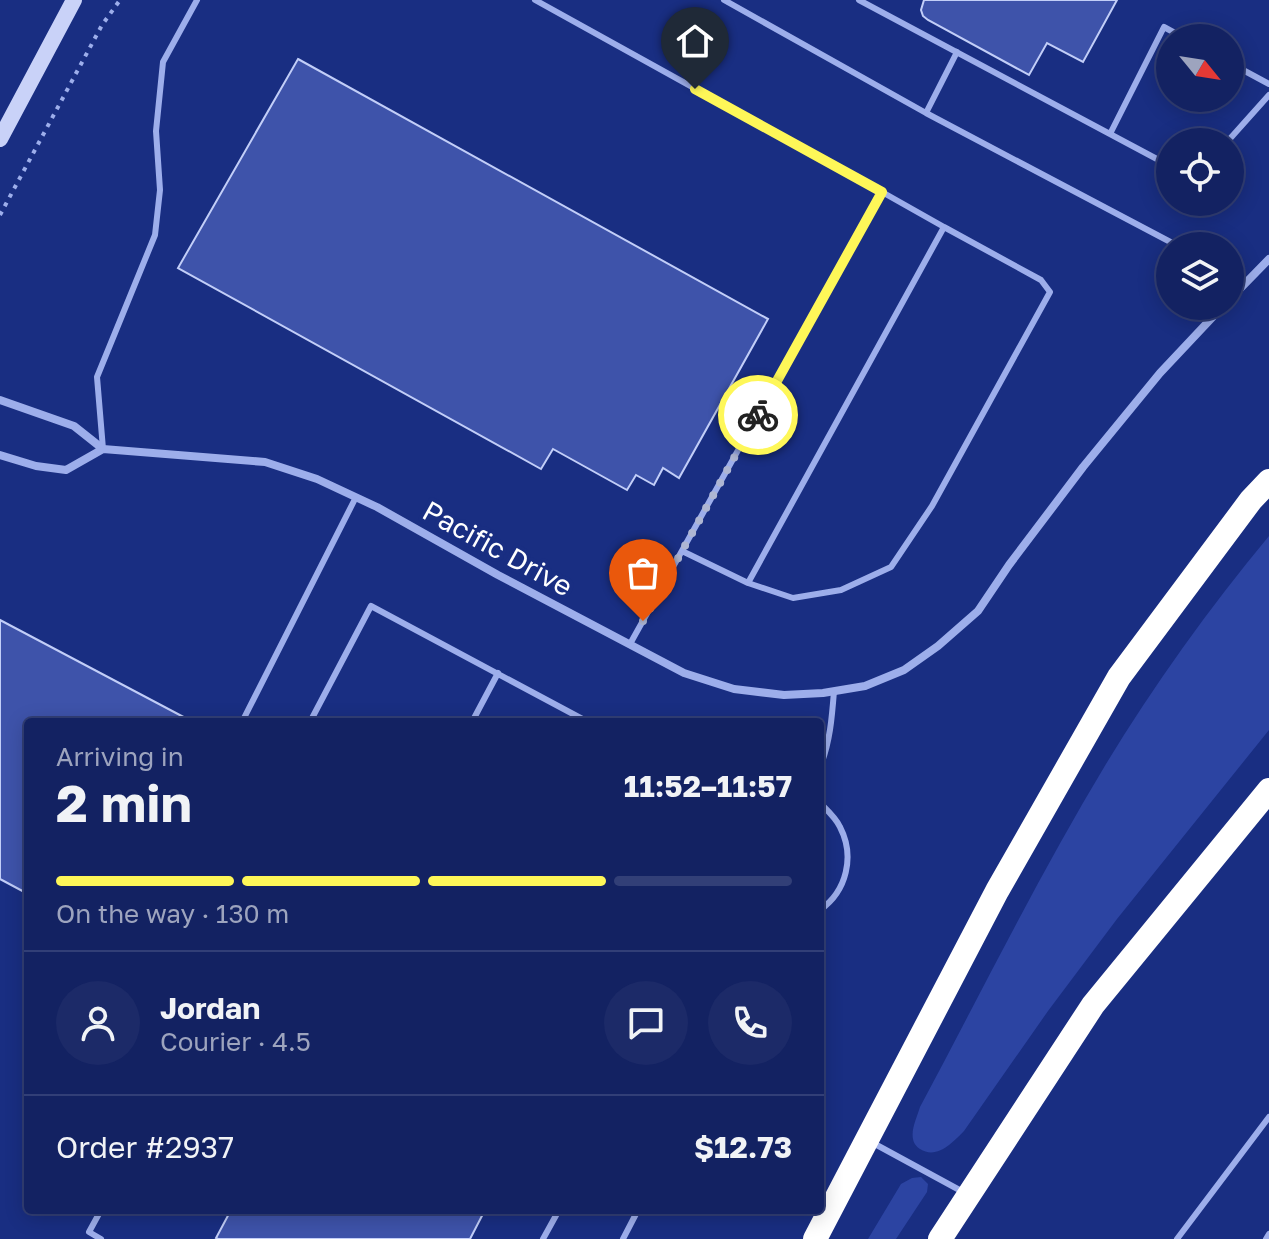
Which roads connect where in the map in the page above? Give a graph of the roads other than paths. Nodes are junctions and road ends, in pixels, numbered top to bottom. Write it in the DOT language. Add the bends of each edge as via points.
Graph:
graph roads {
  1 [pos="74,0"];
  2 [pos="197,0"];
  3 [pos="535,0"];
  4 [pos="724,0"];
  5 [pos="859,0"];
  6 [pos="1156,43"];
  7 [pos="957,52"];
  8 [pos="1244,71"];
  9 [pos="1269,84"];
  10 [pos="1269,95"];
  11 [pos="926,113"];
  12 [pos="1240,128"];
  13 [pos="1110,134"];
  14 [pos="0,139"];
  15 [pos="1156,159"];
  16 [pos="882,192"];
  17 [pos="944,227"];
  18 [pos="1156,234"];
  19 [pos="1269,259"];
  20 [pos="1246,282"];
  21 [pos="1210,320"];
  22 [pos="0,400"];
  23 [pos="103,449"];
  24 [pos="0,455"];
  25 [pos="1269,481"];
  26 [pos="356,497"];
  27 [pos="682,551"];
  28 [pos="748,583"];
  29 [pos="630,644"];
  30 [pos="498,673"];
  31 [pos="834,691"];
  32 [pos="244,718"];
  33 [pos="312,718"];
  34 [pos="474,718"];
  35 [pos="581,718"];
  36 [pos="824,757"];
  37 [pos="1269,790"];
  38 [pos="824,807"];
  39 [pos="824,907"];
  40 [pos="1269,1117"];
  41 [pos="867,1140"];
  42 [pos="969,1195"];
  43 [pos="99,1214"];
  44 [pos="557,1214"];
  45 [pos="636,1214"];
  46 [pos="101,1239"];
  47 [pos="543,1239"];
  48 [pos="623,1239"];
  49 [pos="815,1239"];
  50 [pos="940,1239"];
  51 [pos="1177,1239"];
  1 -- 14 [label="street"];
  2 -- 23 [label="lane" via="163,62 155,235 97,377"];
  3 -- 16 [label="lane"];
  4 -- 11 [label="lane"];
  5 -- 7 [label="lane"];
  6 -- 13 [label="lane"];
  7 -- 11 [label="lane"];
  7 -- 13 [label="lane"];
  8 -- 9 [label="lane"];
  10 -- 12 [label="lane"];
  11 -- 18 [label="lane"];
  13 -- 15 [label="lane"];
  16 -- 17 [label="lane"];
  16 -- 27 [label="lane"];
  17 -- 28 [label="lane"];
  17 -- 28 [label="lane" via="1041,280 1050,292 932,506 891,567 841,590 793,598"];
  19 -- 20 [label="street"];
  21 -- 31 [label="street, Pacific Drive" via="1083,467 978,611 904,670 865,686"];
  22 -- 23 [label="street" via="74,426"];
  23 -- 24 [label="street" via="66,470"];
  23 -- 26 [label="street, Pacific Drive" via="265,462"];
  25 -- 41 [label="highway" via="1119,677 997,891"];
  26 -- 29 [label="street, Pacific Drive"];
  26 -- 32 [label="lane"];
  27 -- 28 [label="lane"];
  27 -- 29 [label="lane"];
  29 -- 31 [label="street, Pacific Drive" via="684,673 734,689 784,695"];
  30 -- 33 [label="lane" via="371,606"];
  30 -- 34 [label="lane"];
  30 -- 35 [label="lane"];
  31 -- 36 [label="lane"];
  37 -- 42 [label="highway" via="1093,1005"];
  38 -- 39 [label="lane" via="840,824 849,851 844,879"];
  40 -- 51 [label="lane"];
  41 -- 42 [label="lane"];
  41 -- 49 [label="highway"];
  42 -- 50 [label="highway"];
  43 -- 46 [label="lane" via="89,1232"];
  44 -- 47 [label="lane"];
  45 -- 48 [label="lane"];
}
